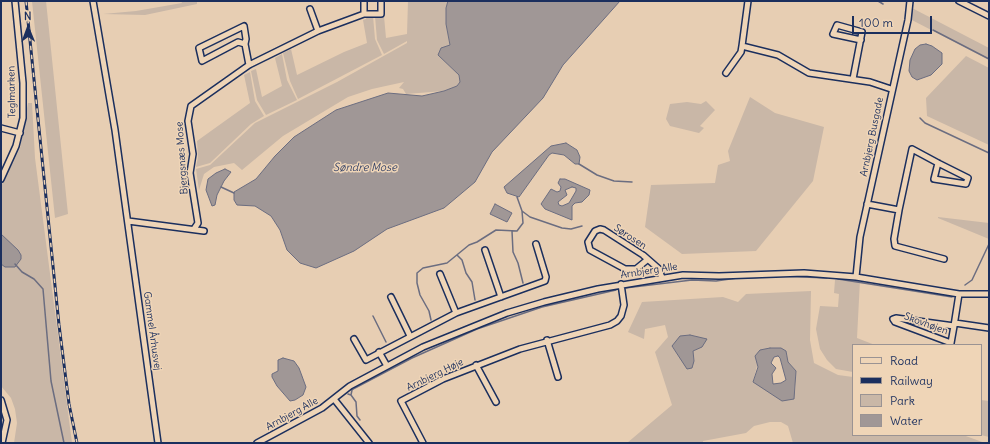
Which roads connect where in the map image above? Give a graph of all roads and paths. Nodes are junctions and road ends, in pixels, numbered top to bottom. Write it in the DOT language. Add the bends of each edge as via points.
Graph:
graph roads {
  1 [pos="15,1"];
  2 [pos="93,1"];
  3 [pos="364,1"];
  4 [pos="381,1"];
  5 [pos="748,1"];
  6 [pos="910,1"];
  7 [pos="960,1"];
  8 [pos="310,9"];
  9 [pos="364,14"];
  10 [pos="989,16"];
  11 [pos="318,31"];
  12 [pos="861,40"];
  13 [pos="245,44"];
  14 [pos="742,46"];
  15 [pos="249,65"];
  16 [pos="726,73"];
  17 [pos="853,79"];
  18 [pos="891,89"];
  19 [pos="1,128"];
  20 [pos="20,133"];
  21 [pos="938,163"];
  22 [pos="1,179"];
  23 [pos="867,204"];
  24 [pos="899,210"];
  25 [pos="128,221"];
  26 [pos="194,229"];
  27 [pos="204,231"];
  28 [pos="536,244"];
  29 [pos="485,250"];
  30 [pos="944,259"];
  31 [pos="647,260"];
  32 [pos="440,274"];
  33 [pos="856,277"];
  34 [pos="662,278"];
  35 [pos="621,284"];
  36 [pos="959,294"];
  37 [pos="989,294"];
  38 [pos="392,297"];
  39 [pos="501,297"];
  40 [pos="456,313"];
  41 [pos="954,324"];
  42 [pos="989,328"];
  43 [pos="410,336"];
  44 [pos="354,339"];
  45 [pos="547,340"];
  46 [pos="379,352"];
  47 [pos="476,365"];
  48 [pos="386,366"];
  49 [pos="558,377"];
  50 [pos="1,400"];
  51 [pos="334,400"];
  52 [pos="496,402"];
  53 [pos="2,442"];
  54 [pos="158,443"];
  55 [pos="257,443"];
  56 [pos="369,443"];
  57 [pos="423,443"];
  1 -- 20 [label="street, Teglmarken" via="23,83 23,118"];
  2 -- 25 [label="street, Gammel Århusvej"];
  3 -- 9 [label="street"];
  4 -- 9 [label="street, Bjergsnæs Mose" via="381,14"];
  5 -- 14 [label="street"];
  6 -- 18 [label="street, Arnbjerg Busgade" via="908,20"];
  7 -- 10 [label="street"];
  8 -- 11 [label="street"];
  9 -- 11 [label="street, Bjergsnæs Mose"];
  11 -- 15 [label="street, Bjergsnæs Mose"];
  12 -- 12 [label="street" via="833,34 837,25 862,32"];
  12 -- 17 [label="street"];
  13 -- 13 [label="street" via="244,26 199,48 202,61 238,42"];
  13 -- 15 [label="street"];
  14 -- 16 [label="street" via="741,52"];
  14 -- 17 [label="street" via="778,55 809,73"];
  15 -- 26 [label="street, Bjergsnæs Mose" via="196,102 188,113 193,154 190,173 198,223"];
  17 -- 18 [label="street"];
  18 -- 23 [label="street, Arnbjerg Busgade"];
  19 -- 20 [label="street"];
  20 -- 22 [label="street, Teglmarken"];
  21 -- 21 [label="street" via="968,178 966,184 934,179"];
  21 -- 24 [label="street" via="912,149"];
  23 -- 24 [label="street"];
  23 -- 33 [label="street, Arnbjerg Busgade" via="860,237"];
  24 -- 30 [label="street" via="895,246"];
  25 -- 26 [label="street"];
  25 -- 54 [label="street, Gammel Århusvej"];
  26 -- 27 [label="street"];
  28 -- 39 [label="street" via="545,281"];
  29 -- 39 [label="street"];
  31 -- 31 [label="street, Sørosen" via="600,229 588,242 590,250 624,269 636,269"];
  31 -- 34 [label="street, Sørosen" via="660,269"];
  32 -- 40 [label="street"];
  33 -- 34 [label="street, Arnbjerg Alle" via="774,273 683,275"];
  33 -- 36 [label="street, Arnbjerg Alle"];
  34 -- 35 [label="street, Arnbjerg Alle"];
  35 -- 45 [label="street, Arnbjerg Høje" via="624,305 617,321 610,325"];
  35 -- 48 [label="street, Arnbjerg Alle" via="507,313 424,347"];
  36 -- 37 [label="street, Arnbjerg Alle"];
  36 -- 41 [label="street, Skovhøjen"];
  38 -- 43 [label="street"];
  39 -- 40 [label="street"];
  40 -- 43 [label="street"];
  41 -- 41 [label="street, Skovhøjen" via="951,343 893,320 896,318"];
  41 -- 42 [label="street, Skovhøjen"];
  43 -- 46 [label="street"];
  44 -- 46 [label="street" via="366,360"];
  45 -- 47 [label="street, Arnbjerg Høje"];
  45 -- 49 [label="street"];
  46 -- 48 [label="street"];
  47 -- 52 [label="street, Arnbjerg Høje"];
  47 -- 57 [label="street, Arnbjerg Høje" via="400,401"];
  48 -- 51 [label="street, Arnbjerg Alle" via="350,386"];
  50 -- 53 [label="street" via="7,420"];
  51 -- 55 [label="street, Arnbjerg Alle"];
  51 -- 56 [label="street"];
}
